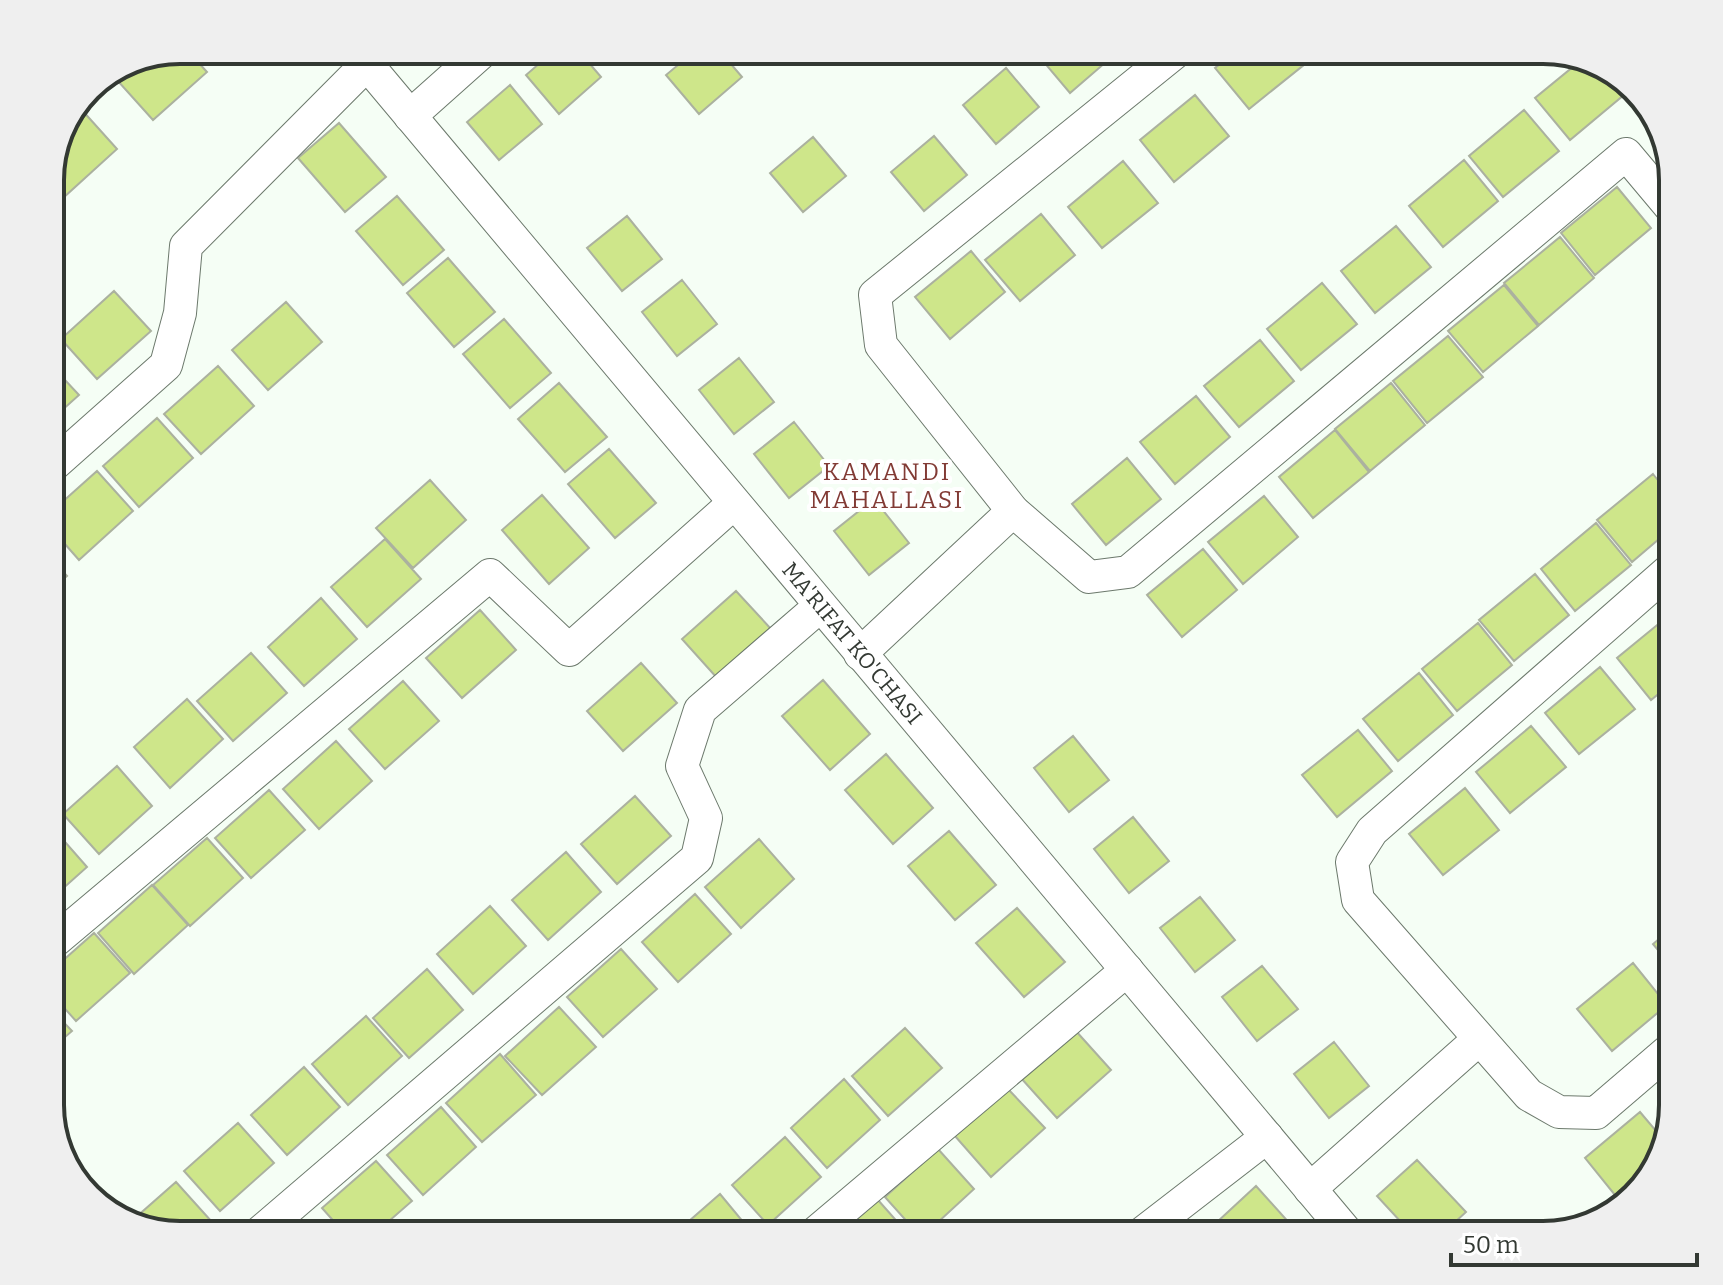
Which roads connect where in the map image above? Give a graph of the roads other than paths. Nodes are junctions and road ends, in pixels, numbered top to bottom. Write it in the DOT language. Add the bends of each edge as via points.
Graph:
graph roads {
  1 [pos="355,64"];
  2 [pos="367,64"];
  3 [pos="468,64"];
  4 [pos="1161,64"];
  5 [pos="410,116"];
  6 [pos="1659,193"];
  7 [pos="64,456"];
  8 [pos="734,503"];
  9 [pos="1013,511"];
  10 [pos="1659,579"];
  11 [pos="819,607"];
  12 [pos="860,654"];
  13 [pos="64,933"];
  14 [pos="1127,970"];
  15 [pos="1478,1040"];
  16 [pos="1659,1059"];
  17 [pos="1267,1137"];
  18 [pos="1310,1189"];
  19 [pos="273,1221"];
  20 [pos="830,1221"];
  21 [pos="1158,1221"];
  22 [pos="1337,1221"];
  1 -- 7 [label="street" via="186,246 180,313 166,365"];
  2 -- 5 [label="street, MA'RIFAT KO'CHASI"];
  3 -- 5 [label="street"];
  4 -- 9 [label="street" via="875,295 881,345"];
  5 -- 8 [label="street, MA'RIFAT KO'CHASI"];
  6 -- 9 [label="street" via="1626,154 1128,572 1089,577"];
  8 -- 11 [label="street, MA'RIFAT KO'CHASI"];
  8 -- 13 [label="street" via="569,650 490,575"];
  9 -- 12 [label="street"];
  10 -- 15 [label="street" via="1372,831 1352,862 1358,900"];
  11 -- 12 [label="street, MA'RIFAT KO'CHASI"];
  11 -- 19 [label="street" via="700,710 682,766 706,818 697,858"];
  12 -- 14 [label="street, MA'RIFAT KO'CHASI"];
  14 -- 17 [label="street, MA'RIFAT KO'CHASI"];
  14 -- 20 [label="street"];
  15 -- 16 [label="street" via="1529,1095 1559,1112 1596,1113"];
  15 -- 18 [label="street"];
  17 -- 18 [label="street, MA'RIFAT KO'CHASI"];
  17 -- 21 [label="street"];
  18 -- 22 [label="street, MA'RIFAT KO'CHASI"];
}
